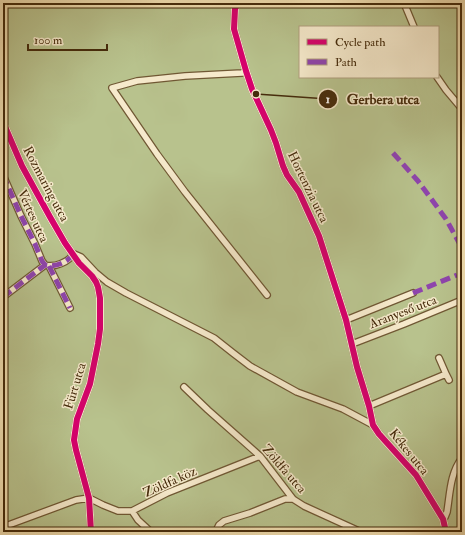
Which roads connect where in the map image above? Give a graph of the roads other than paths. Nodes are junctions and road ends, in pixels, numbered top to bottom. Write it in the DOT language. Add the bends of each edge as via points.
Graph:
graph roads {
  1 [pos="238,3"];
  2 [pos="404,3"];
  3 [pos="414,26"];
  4 [pos="246,71"];
  5 [pos="438,78"];
  6 [pos="462,109"];
  7 [pos="3,122"];
  8 [pos="3,176"];
  9 [pos="73,254"];
  10 [pos="47,266"];
  11 [pos="413,292"];
  12 [pos="267,295"];
  13 [pos="3,297"];
  14 [pos="462,300"];
  15 [pos="70,308"];
  16 [pos="346,320"];
  17 [pos="352,344"];
  18 [pos="439,358"];
  19 [pos="446,374"];
  20 [pos="449,380"];
  21 [pos="184,387"];
  22 [pos="370,406"];
  23 [pos="374,425"];
  24 [pos="260,456"];
  25 [pos="462,458"];
  26 [pos="89,498"];
  27 [pos="293,499"];
  28 [pos="132,511"];
  29 [pos="443,519"];
  30 [pos="3,527"];
  31 [pos="91,532"];
  32 [pos="151,532"];
  33 [pos="218,532"];
  34 [pos="361,532"];
  35 [pos="446,532"];
  1 -- 4 [label="street, Hortenzia utca" via="235,9 234,29"];
  2 -- 3 [label="street"];
  4 -- 12 [label="street" via="137,81 112,88 162,161"];
  4 -- 16 [label="street, Hortenzia utca" via="272,130 283,166 299,192 319,236"];
  5 -- 6 [label="street"];
  7 -- 9 [label="street, Rozmaring utca" via="22,166"];
  8 -- 10 [label="street, Vértes utca" via="42,261"];
  9 -- 10 [label="street" via="64,262"];
  9 -- 23 [label="street, Rozmaring utca" via="81,257 107,282 218,340 250,366 297,392 343,409"];
  9 -- 26 [label="street, Fürt utca" via="96,282 100,298 98,344 90,384 77,419 74,440"];
  10 -- 13 [label="street"];
  10 -- 15 [label="street, Vértes utca"];
  11 -- 16 [label="street"];
  14 -- 17 [label="street, Aranyeső utca"];
  16 -- 17 [label="street, Hortenzia utca"];
  17 -- 22 [label="street, Hortenzia utca"];
  18 -- 19 [label="street"];
  19 -- 20 [label="street"];
  19 -- 22 [label="street"];
  21 -- 24 [label="street, Zöldfa utca"];
  22 -- 23 [label="street, Kékes utca"];
  23 -- 29 [label="street, Kékes utca" via="416,475"];
  24 -- 27 [label="street, Zöldfa utca"];
  24 -- 28 [label="street, Zöldfa köz" via="167,493"];
  25 -- 29 [label="street" via="456,468 447,512"];
  26 -- 28 [label="street, Zöldfa köz" via="118,511"];
  26 -- 30 [label="street" via="76,500"];
  26 -- 31 [label="street, Fürt utca"];
  27 -- 33 [label="street" via="285,499 224,521 219,525"];
  27 -- 34 [label="street, Zöldfa utca"];
  28 -- 32 [label="street"];
  29 -- 35 [label="street, Kékes utca"];
}
